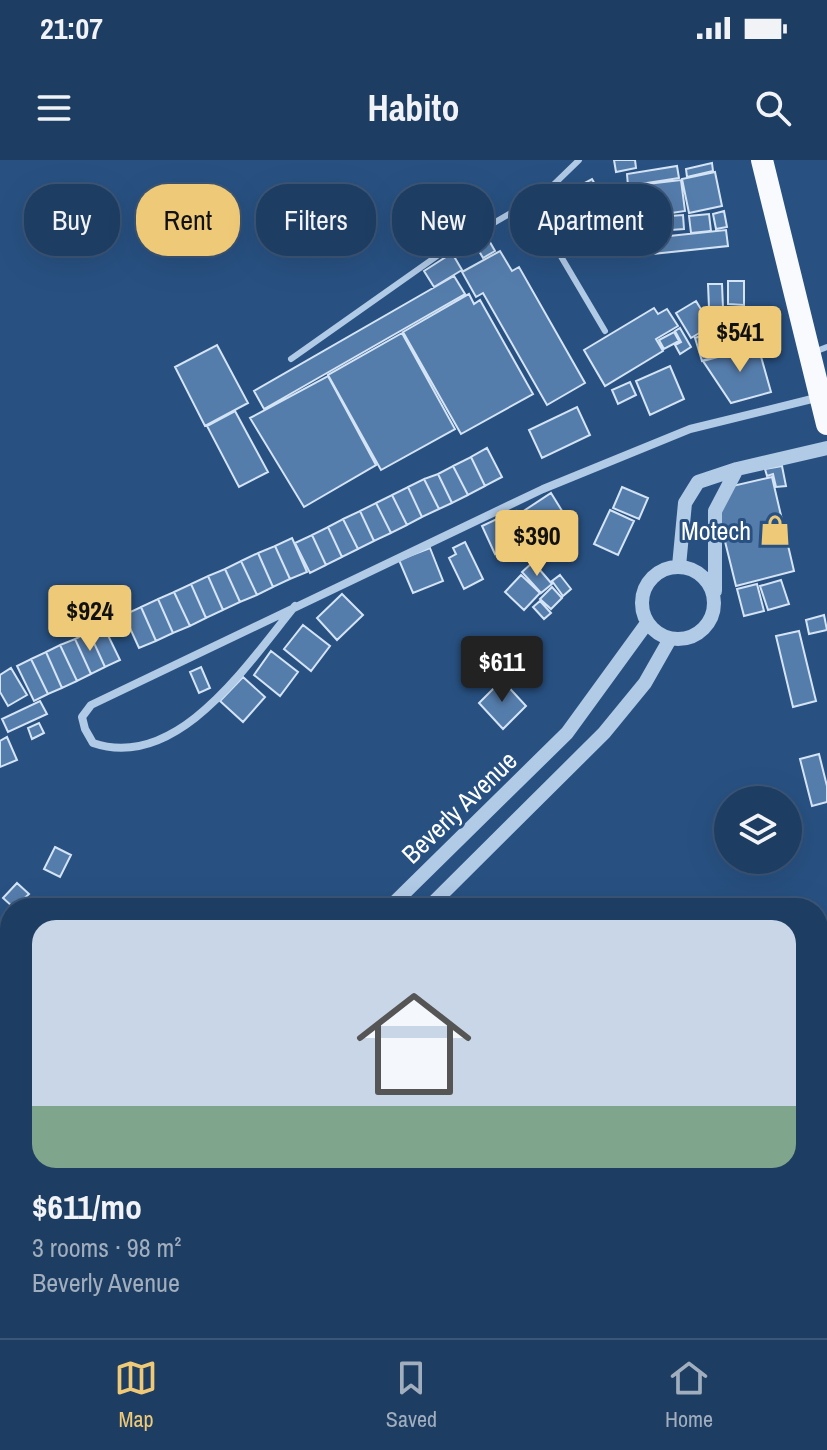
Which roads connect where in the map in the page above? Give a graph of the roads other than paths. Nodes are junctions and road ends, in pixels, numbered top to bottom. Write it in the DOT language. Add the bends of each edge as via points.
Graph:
graph roads {
  1 [pos="579,160"];
  2 [pos="762,160"];
  3 [pos="555,184"];
  4 [pos="510,215"];
  5 [pos="561,256"];
  6 [pos="605,331"];
  7 [pos="819,350"];
  8 [pos="291,359"];
  9 [pos="821,397"];
  10 [pos="827,424"];
  11 [pos="827,448"];
  12 [pos="737,469"];
  13 [pos="679,566"];
  14 [pos="715,603"];
  15 [pos="295,606"];
  16 [pos="647,623"];
  17 [pos="670,639"];
  18 [pos="399,898"];
  19 [pos="438,898"];
  1 -- 3 [label="lane"];
  2 -- 7 [label="highway"];
  4 -- 8 [label="lane" via="437,256"];
  5 -- 6 [label="lane"];
  7 -- 9 [label="highway"];
  9 -- 10 [label="highway"];
  9 -- 15 [label="street" via="690,429 543,489"];
  11 -- 12 [label="street"];
  12 -- 13 [label="street" via="698,482 685,503"];
  12 -- 14 [label="street" via="715,511"];
  13 -- 14 [label="street" via="708,582"];
  13 -- 16 [label="street" via="658,573 644,590"];
  14 -- 17 [label="street" via="701,632"];
  15 -- 15 [label="street" via="91,705 82,717 93,743 124,749 157,743 179,732"];
  16 -- 17 [label="street"];
  16 -- 18 [label="street, Beverly Avenue" via="567,733"];
  17 -- 19 [label="street, Beverly Avenue" via="645,683 604,733"];
}
